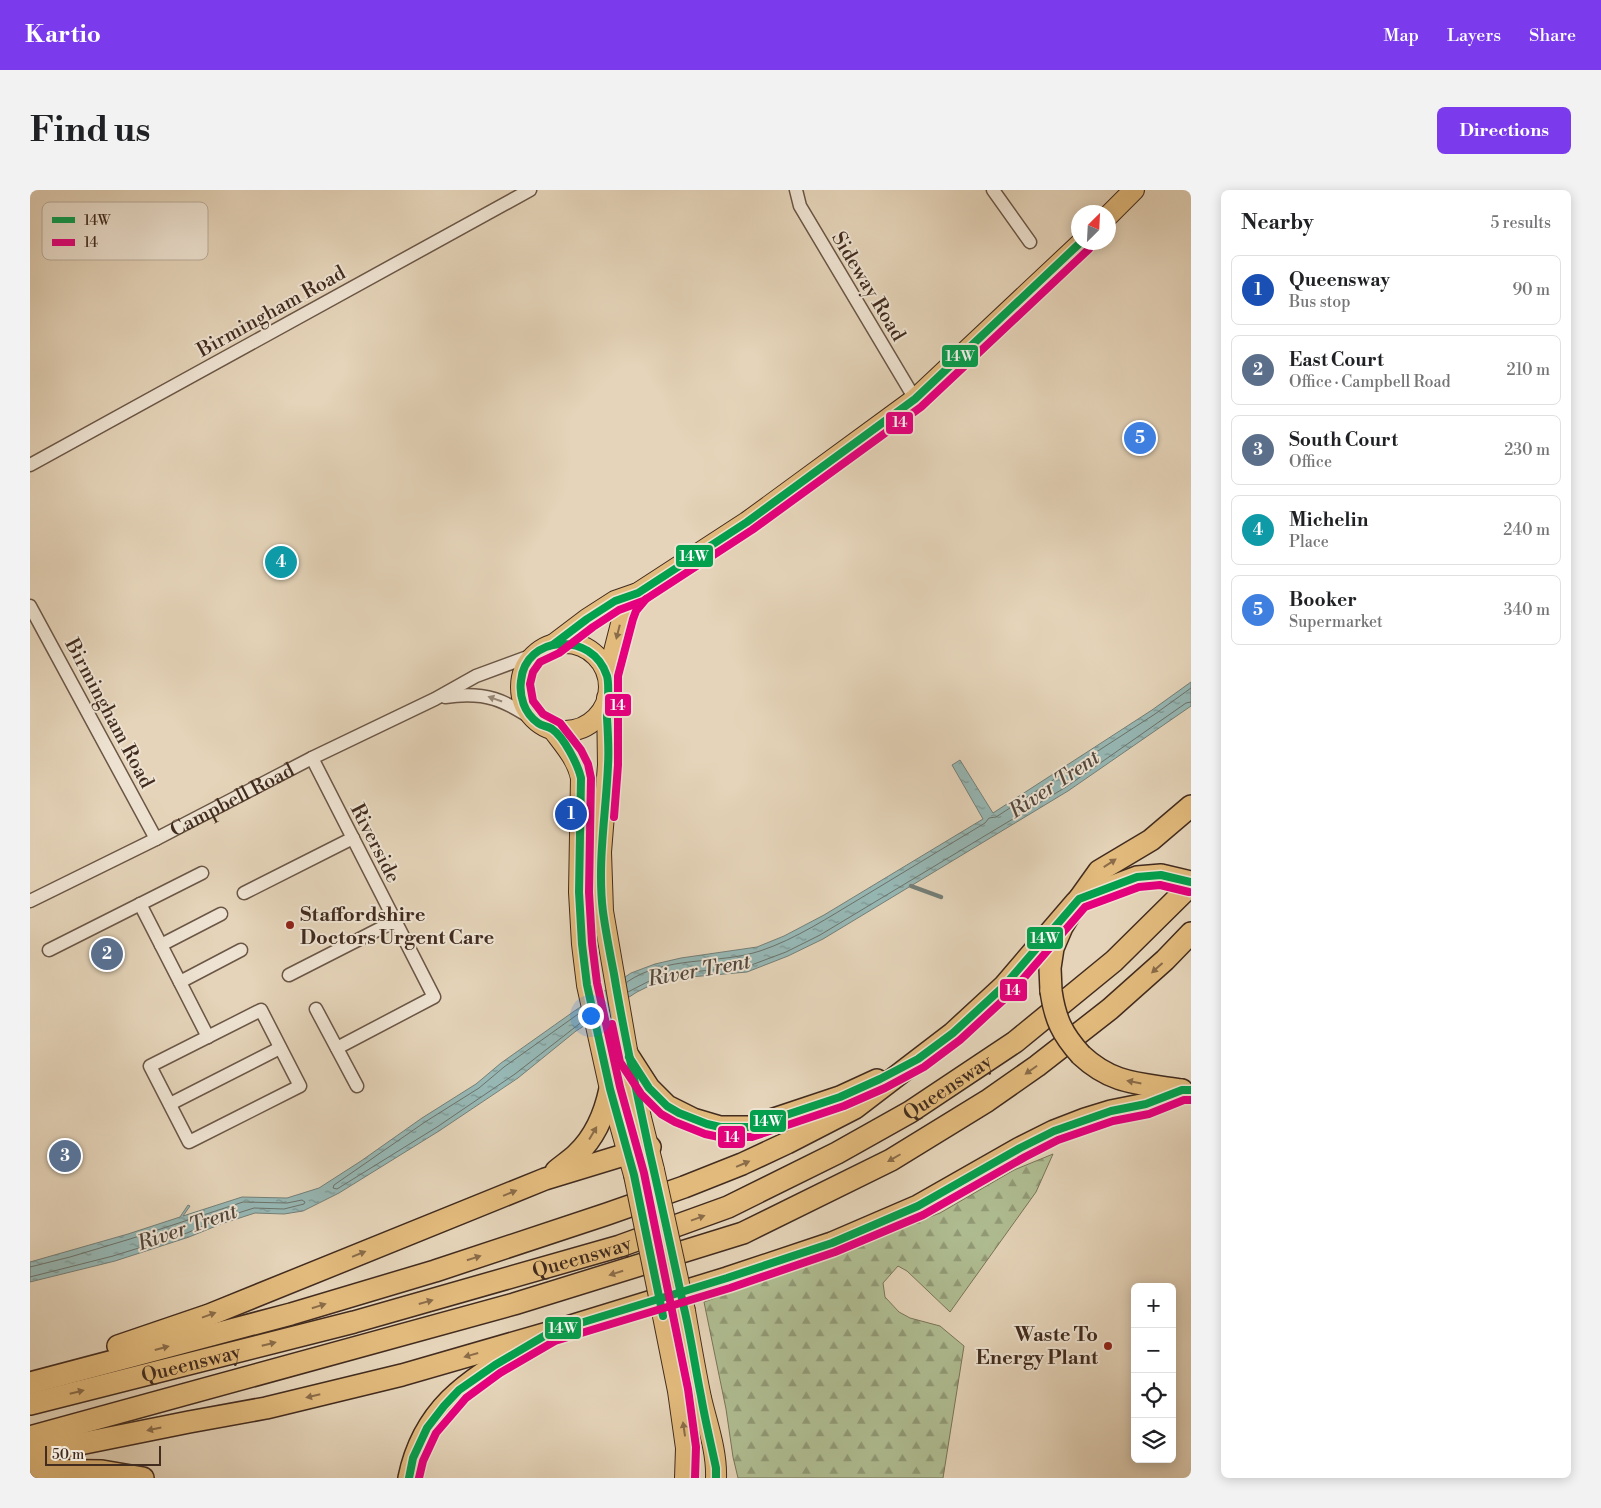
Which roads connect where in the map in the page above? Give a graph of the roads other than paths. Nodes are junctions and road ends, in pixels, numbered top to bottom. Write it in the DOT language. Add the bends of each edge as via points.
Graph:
graph roads {
  1 [pos="530,190"];
  2 [pos="796,190"];
  3 [pos="993,190"];
  4 [pos="1134,190"];
  5 [pos="1116,208"];
  6 [pos="1030,242"];
  7 [pos="1074,250"];
  8 [pos="915,400"];
  9 [pos="30,465"];
  10 [pos="638,593"];
  11 [pos="30,606"];
  12 [pos="554,644"];
  13 [pos="533,655"];
  14 [pos="608,675"];
  15 [pos="608,698"];
  16 [pos="435,699"];
  17 [pos="545,726"];
  18 [pos="312,758"];
  19 [pos="1191,806"];
  20 [pos="353,838"];
  21 [pos="156,839"];
  22 [pos="202,873"];
  23 [pos="1185,881"];
  24 [pos="244,893"];
  25 [pos="30,901"];
  26 [pos="1077,901"];
  27 [pos="140,904"];
  28 [pos="221,914"];
  29 [pos="395,921"];
  30 [pos="1191,933"];
  31 [pos="161,945"];
  32 [pos="50,950"];
  33 [pos="241,950"];
  34 [pos="289,974"];
  35 [pos="180,982"];
  36 [pos="316,1009"];
  37 [pos="208,1037"];
  38 [pos="280,1048"];
  39 [pos="337,1048"];
  40 [pos="628,1054"];
  41 [pos="918,1059"];
  42 [pos="357,1086"];
  43 [pos="610,1089"];
  44 [pos="1187,1089"];
  45 [pos="170,1104"];
  46 [pos="650,1147"];
  47 [pos="627,1154"];
  48 [pos="545,1179"];
  49 [pos="551,1332"];
  50 [pos="30,1376"];
  51 [pos="30,1383"];
  52 [pos="30,1404"];
  53 [pos="30,1437"];
  54 [pos="30,1454"];
  55 [pos="30,1470"];
  56 [pos="143,1478"];
  57 [pos="408,1478"];
  58 [pos="685,1478"];
  59 [pos="716,1478"];
  1 -- 9 [label="street, Birmingham Road"];
  2 -- 8 [label="street, Sideway Road" via="800,206"];
  3 -- 6 [label="street"];
  4 -- 5 [label="main road"];
  7 -- 8 [label="main road"];
  8 -- 10 [label="main road" via="746,522"];
  10 -- 12 [label="main road" via="615,601"];
  10 -- 14 [label="main road, one-way" via="622,616"];
  11 -- 21 [label="street, Birmingham Road"];
  12 -- 13 [label="main road"];
  12 -- 14 [label="main road" via="567,642 585,647 598,657"];
  13 -- 16 [label="street, Campbell Road" via="476,676"];
  13 -- 17 [label="main road" via="524,668 520,691 524,706"];
  14 -- 15 [label="main road"];
  15 -- 17 [label="main road" via="594,720 581,728 566,732"];
  15 -- 40 [label="main road" via="603,910"];
  17 -- 16 [label="street, Campbell Road, one-way" via="515,707 491,697 462,694"];
  16 -- 18 [label="street, Campbell Road"];
  17 -- 43 [label="main road" via="574,756 581,778 579,892 582,944 587,985"];
  18 -- 20 [label="street, Riverside"];
  18 -- 21 [label="street, Campbell Road"];
  26 -- 19 [label="highway, one-way" via="1099,871 1151,840"];
  20 -- 24 [label="street"];
  20 -- 29 [label="street, Riverside"];
  21 -- 25 [label="street, Campbell Road"];
  22 -- 27 [label="street"];
  23 -- 26 [label="highway" via="1160,875 1137,878"];
  52 -- 23 [label="highway, Queensway, one-way" via="363,1320 620,1246 728,1207 837,1153 910,1112 1007,1048 1114,961"];
  26 -- 41 [label="highway" via="1004,986 953,1033"];
  44 -- 26 [label="highway, one-way, bridge" via="1112,1077 1081,1055 1063,1034 1055,1014 1050,968 1053,948"];
  27 -- 31 [label="street"];
  27 -- 32 [label="street"];
  28 -- 31 [label="street"];
  29 -- 34 [label="street"];
  29 -- 39 [label="street, Riverside" via="434,998"];
  30 -- 53 [label="highway, Queensway, one-way" via="1110,1009 987,1101 891,1160 744,1233 514,1304"];
  31 -- 35 [label="street"];
  33 -- 35 [label="street"];
  35 -- 37 [label="street"];
  36 -- 39 [label="street"];
  37 -- 38 [label="street" via="261,1010"];
  37 -- 45 [label="street" via="150,1066"];
  38 -- 45 [label="street"];
  38 -- 45 [label="street" via="300,1086 189,1142"];
  39 -- 42 [label="street"];
  40 -- 41 [label="highway" via="649,1088 667,1106 707,1124 735,1128 750,1127 840,1097"];
  40 -- 46 [label="main road"];
  51 -- 41 [label="highway, one-way" via="300,1312 435,1271 684,1187 751,1160 855,1108"];
  43 -- 47 [label="main road"];
  48 -- 43 [label="highway, one-way" via="587,1143 605,1109"];
  44 -- 49 [label="highway" via="1054,1131 918,1206 832,1243"];
  46 -- 47 [label="highway"];
  46 -- 59 [label="main road, bridge"];
  47 -- 48 [label="highway"];
  58 -- 47 [label="main road, one-way, bridge" via="686,1448 678,1391"];
  50 -- 48 [label="highway, one-way" via="209,1316"];
  49 -- 54 [label="highway, one-way" via="402,1375 266,1408"];
  49 -- 57 [label="highway" via="459,1390 427,1428"];
  55 -- 56 [label="highway" via="102,1471"];
}
